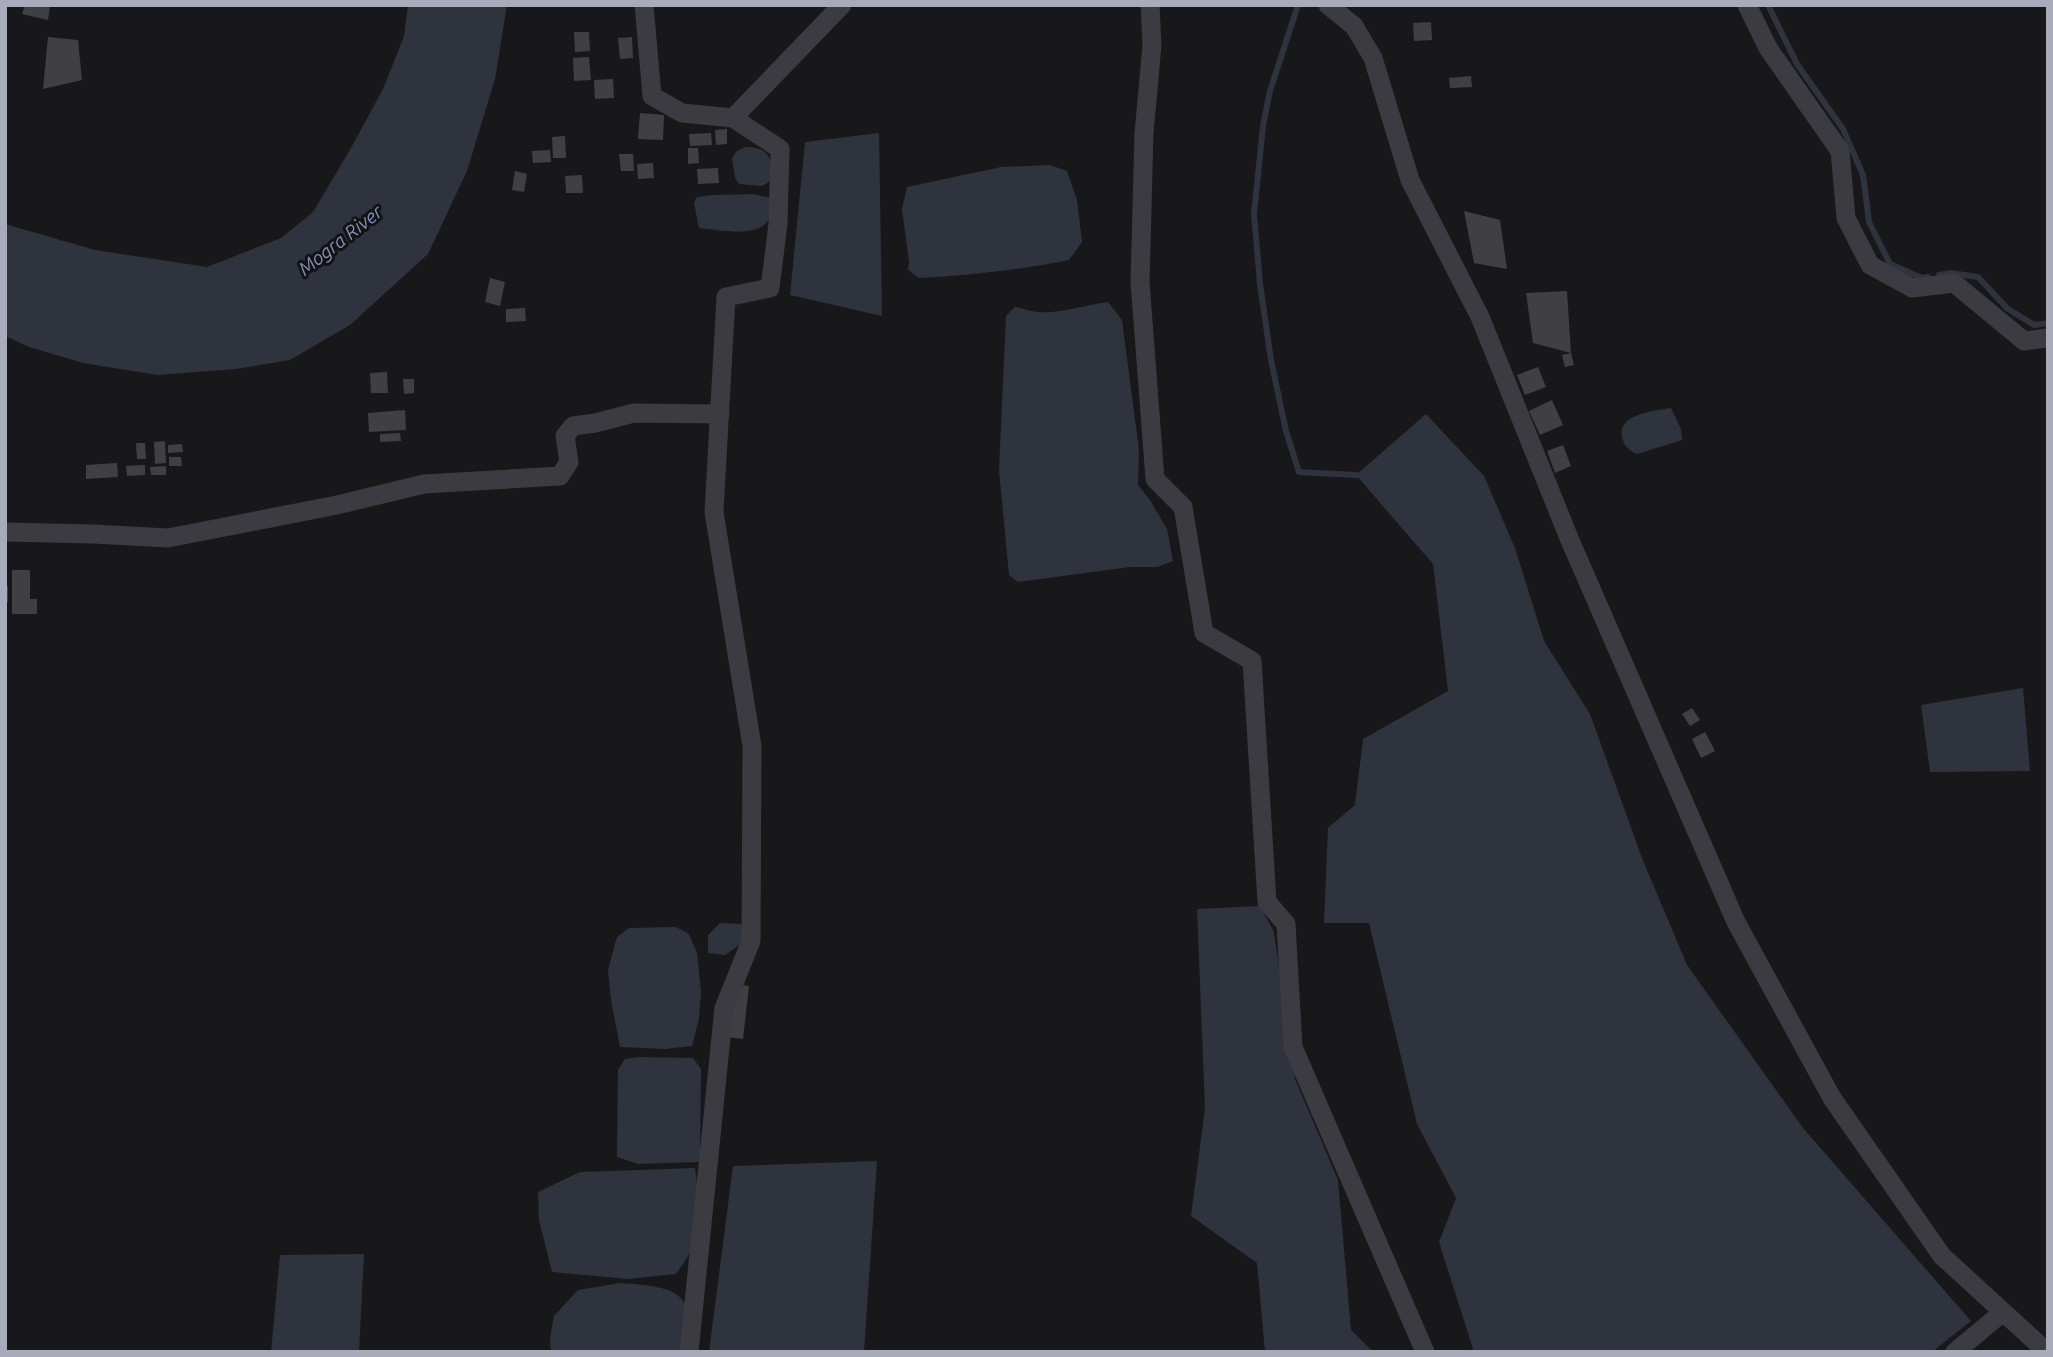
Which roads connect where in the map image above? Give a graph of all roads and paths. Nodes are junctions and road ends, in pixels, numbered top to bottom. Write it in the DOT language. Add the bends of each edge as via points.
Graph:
graph roads {
  1 [pos="643,5"];
  2 [pos="842,5"];
  3 [pos="1150,5"];
  4 [pos="1747,5"];
  5 [pos="1333,7"];
  6 [pos="733,118"];
  7 [pos="2048,338"];
  8 [pos="720,414"];
  9 [pos="5,532"];
  10 [pos="2003,1312"];
  11 [pos="689,1352"];
  12 [pos="1425,1352"];
  13 [pos="1955,1352"];
  14 [pos="2047,1352"];
  1 -- 6 [label="street" via="652,96 682,113"];
  2 -- 6 [label="street"];
  3 -- 12 [label="street" via="1140,282 1155,480 1183,507 1204,633 1252,661 1266,902 1286,924 1293,1047"];
  4 -- 7 [label="street" via="1768,48 1840,151 1846,218 1871,265 1912,288 1954,283 2024,341"];
  5 -- 10 [label="street" via="1354,26 1373,58 1410,180 1480,317 1569,538 1736,922 1832,1098 1942,1256"];
  6 -- 8 [label="street" via="780,149 778,224 770,288 726,297"];
  8 -- 9 [label="street" via="634,413 573,426 565,436 569,462 560,476 424,484 168,538"];
  8 -- 11 [label="street" via="714,512 752,746 751,941 723,1008"];
  10 -- 13 [label="street"];
  10 -- 14 [label="street"];
}
